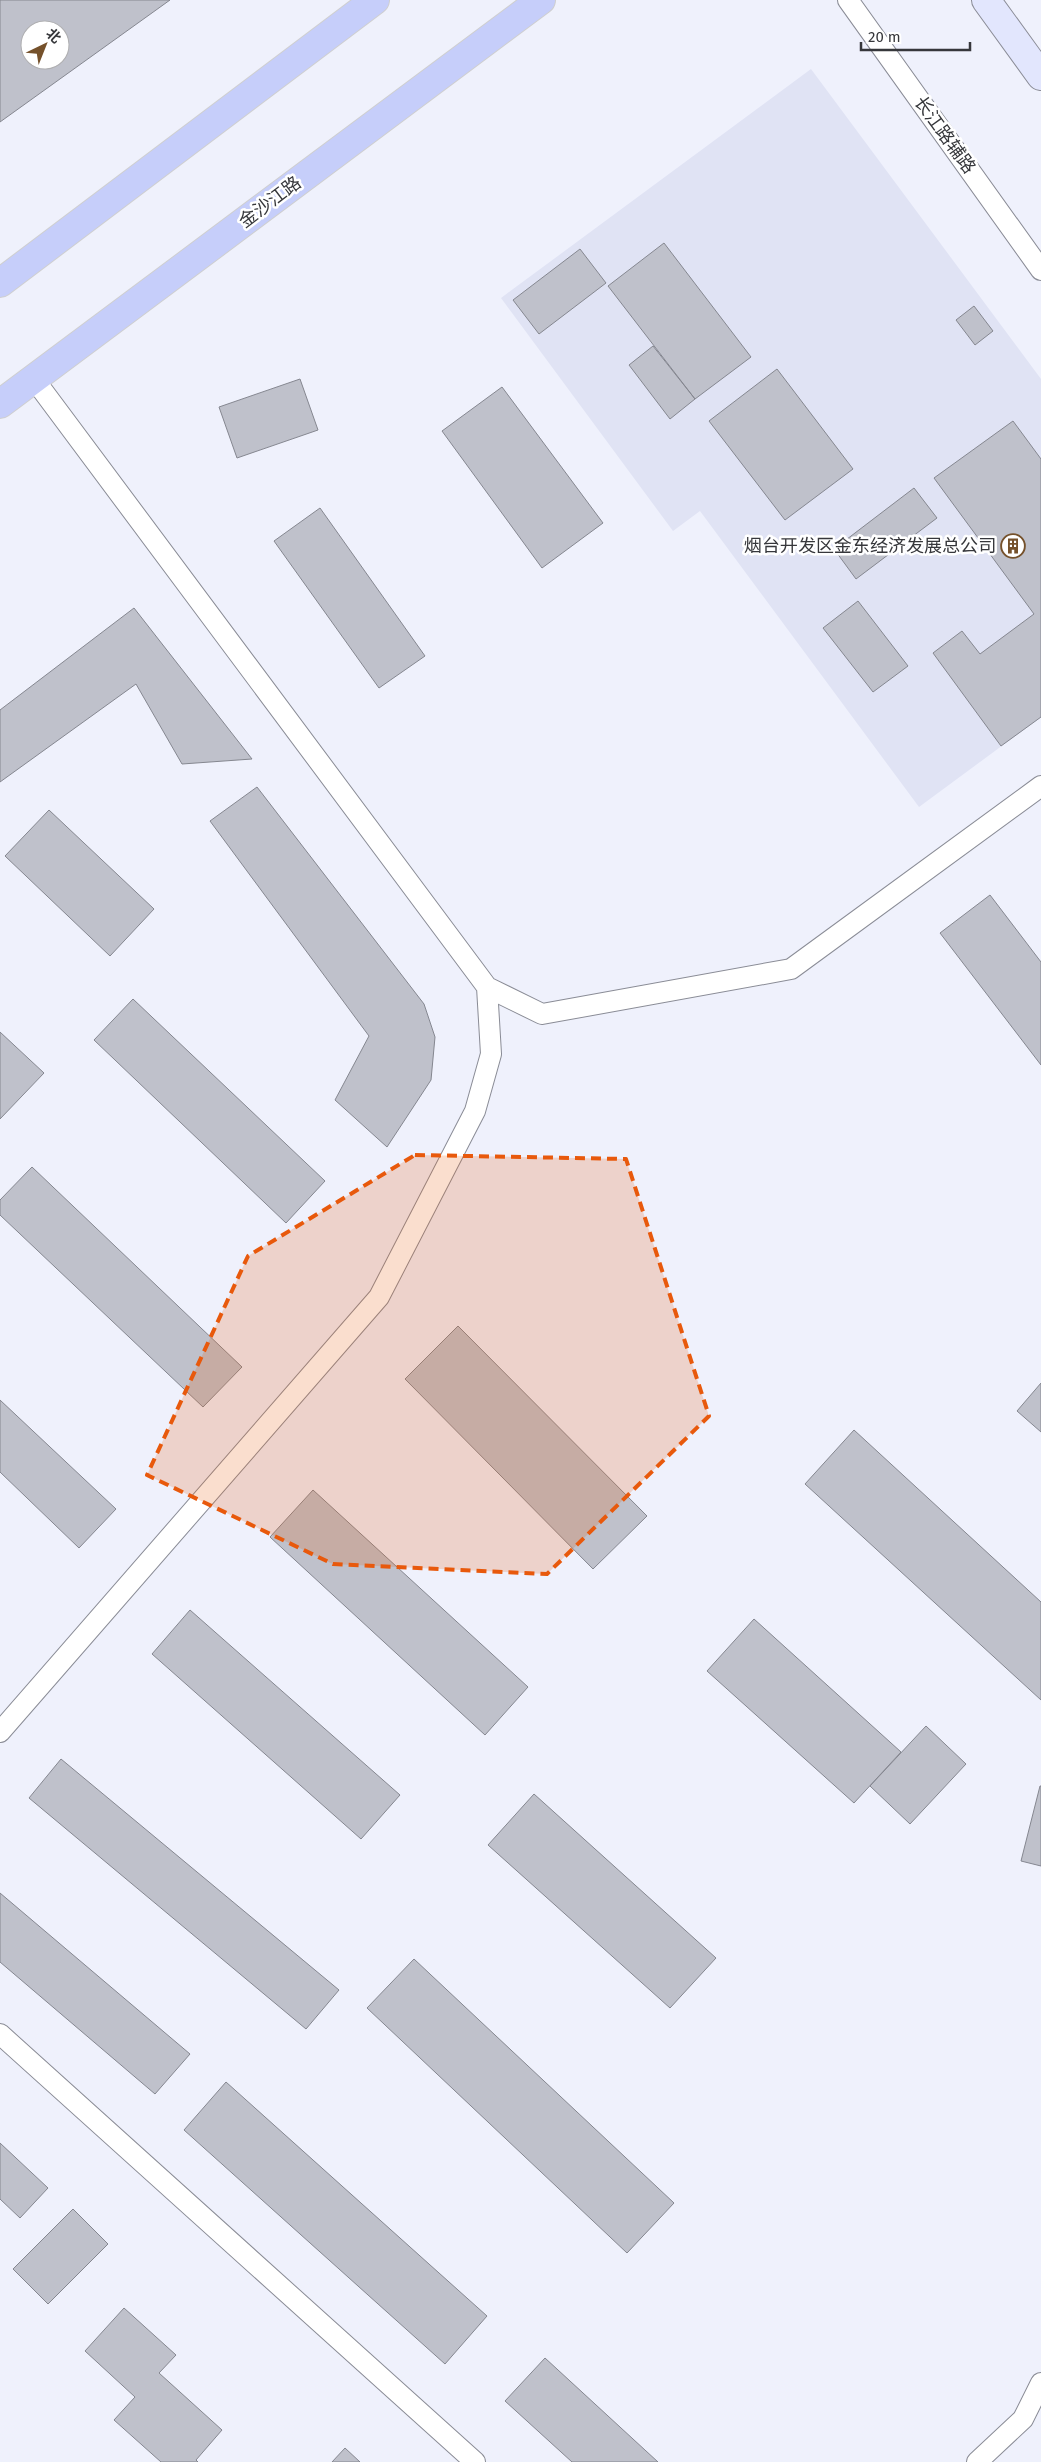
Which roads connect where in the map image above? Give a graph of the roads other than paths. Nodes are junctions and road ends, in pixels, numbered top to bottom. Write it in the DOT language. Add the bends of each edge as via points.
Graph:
graph roads {
  1 [pos="376,0"];
  2 [pos="541,0"];
  3 [pos="848,0"];
  4 [pos="986,0"];
  5 [pos="1041,76"];
  6 [pos="1041,270"];
  7 [pos="0,283"];
  8 [pos="34,379"];
  9 [pos="0,404"];
  10 [pos="1041,786"];
  11 [pos="488,987"];
  12 [pos="0,1732"];
  13 [pos="0,2034"];
  14 [pos="1041,2383"];
  15 [pos="475,2462"];
  16 [pos="977,2462"];
  1 -- 7 [label="main road"];
  2 -- 8 [label="main road, 金沙江路"];
  3 -- 6 [label="lane, 长江路辅路"];
  4 -- 5 [label="main road"];
  8 -- 9 [label="main road, 金沙江路"];
  8 -- 11 [label="lane"];
  10 -- 11 [label="lane" via="791,969 542,1014"];
  11 -- 12 [label="lane" via="491,1054 475,1111 379,1297"];
  13 -- 15 [label="lane"];
  14 -- 16 [label="lane" via="1023,2418"];
}
